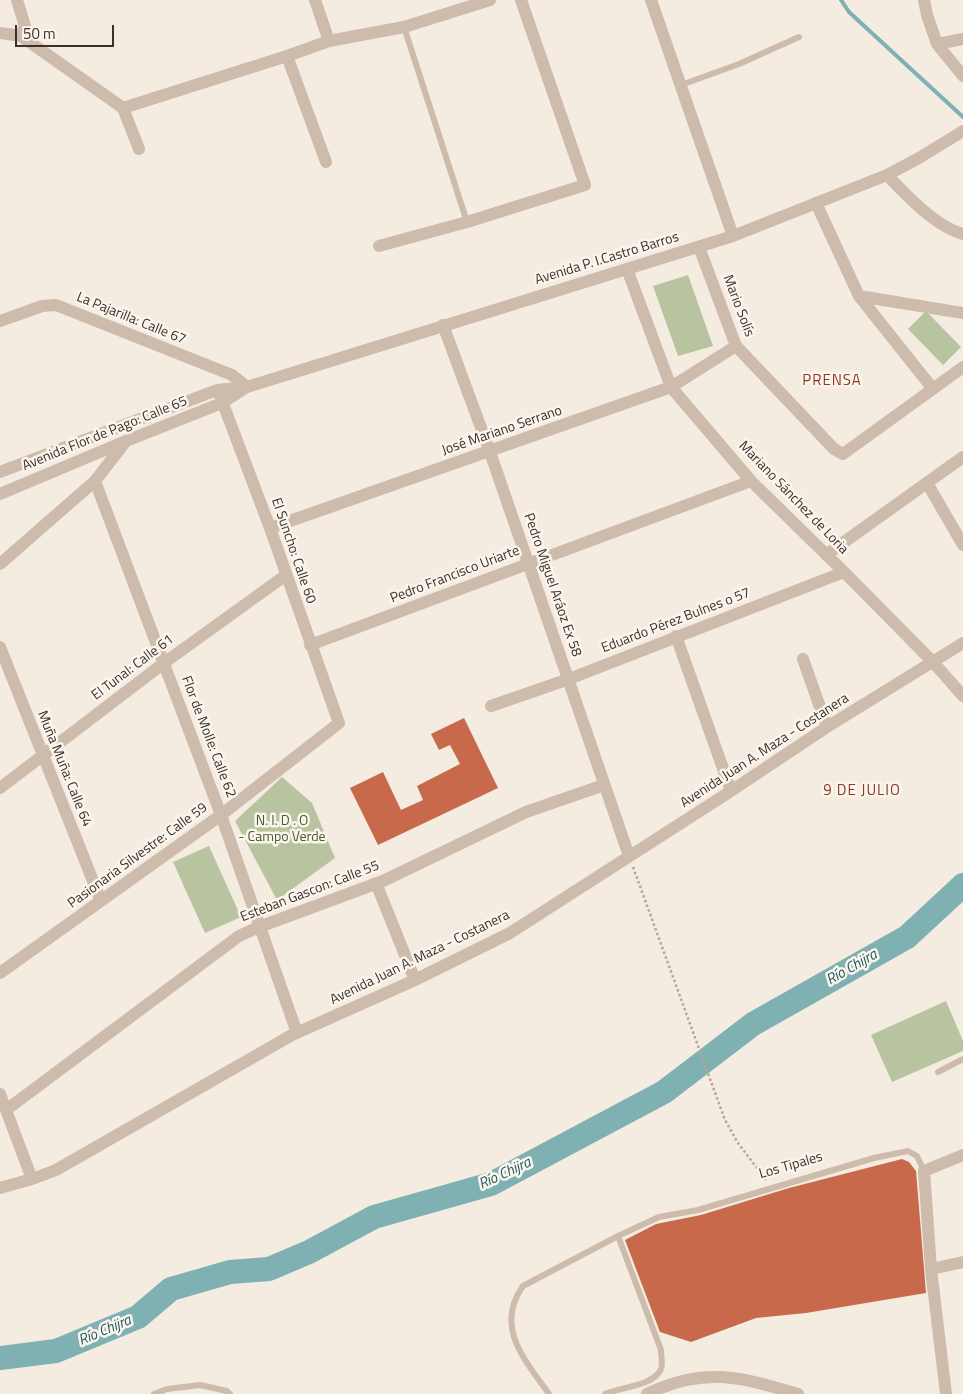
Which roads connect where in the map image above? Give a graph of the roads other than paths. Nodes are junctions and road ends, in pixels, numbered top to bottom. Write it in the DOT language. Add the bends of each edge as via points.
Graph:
graph roads {
  1 [pos="17,0"];
  2 [pos="315,0"];
  3 [pos="490,0"];
  4 [pos="521,0"];
  5 [pos="651,0"];
  6 [pos="924,0"];
  7 [pos="404,27"];
  8 [pos="0,33"];
  9 [pos="21,36"];
  10 [pos="799,37"];
  11 [pos="963,39"];
  12 [pos="329,41"];
  13 [pos="937,44"];
  14 [pos="287,56"];
  15 [pos="963,76"];
  16 [pos="681,86"];
  17 [pos="123,108"];
  18 [pos="961,132"];
  19 [pos="139,149"];
  20 [pos="326,162"];
  21 [pos="887,175"];
  22 [pos="816,203"];
  23 [pos="467,222"];
  24 [pos="963,234"];
  25 [pos="733,236"];
  26 [pos="379,246"];
  27 [pos="699,247"];
  28 [pos="627,269"];
  29 [pos="859,296"];
  30 [pos="963,313"];
  31 [pos="0,321"];
  32 [pos="443,325"];
  33 [pos="736,346"];
  34 [pos="963,367"];
  35 [pos="248,387"];
  36 [pos="671,387"];
  37 [pos="933,389"];
  38 [pos="217,390"];
  39 [pos="222,403"];
  40 [pos="126,441"];
  41 [pos="490,452"];
  42 [pos="963,457"];
  43 [pos="0,472"];
  44 [pos="95,480"];
  45 [pos="751,481"];
  46 [pos="927,483"];
  47 [pos="0,494"];
  48 [pos="270,528"];
  49 [pos="963,545"];
  50 [pos="826,554"];
  51 [pos="529,563"];
  52 [pos="0,564"];
  53 [pos="844,572"];
  54 [pos="286,575"];
  55 [pos="676,636"];
  56 [pos="963,643"];
  57 [pos="310,646"];
  58 [pos="0,647"];
  59 [pos="803,659"];
  60 [pos="933,662"];
  61 [pos="164,663"];
  62 [pos="569,679"];
  63 [pos="963,696"];
  64 [pos="491,706"];
  65 [pos="339,723"];
  66 [pos="827,727"];
  67 [pos="42,755"];
  68 [pos="604,785"];
  69 [pos="0,788"];
  70 [pos="731,791"];
  71 [pos="221,815"];
  72 [pos="629,856"];
  73 [pos="376,883"];
  74 [pos="101,901"];
  75 [pos="259,927"];
  76 [pos="0,974"];
  77 [pos="415,980"];
  78 [pos="297,1034"];
  79 [pos="963,1059"];
  80 [pos="938,1072"];
  81 [pos="0,1094"];
  82 [pos="6,1110"];
  83 [pos="963,1155"];
  84 [pos="924,1171"];
  85 [pos="32,1179"];
  86 [pos="0,1188"];
  87 [pos="618,1236"];
  88 [pos="963,1262"];
  89 [pos="931,1269"];
  90 [pos="154,1394"];
  91 [pos="230,1394"];
  92 [pos="549,1394"];
  93 [pos="605,1394"];
  94 [pos="647,1394"];
  95 [pos="798,1394"];
  96 [pos="946,1394"];
  1 -- 9 [label="street" via="25,26"];
  2 -- 12 [label="street"];
  3 -- 7 [label="street"];
  4 -- 23 [label="street" via="585,185"];
  5 -- 16 [label="street"];
  6 -- 13 [label="street"];
  7 -- 12 [label="street"];
  7 -- 23 [label="lane"];
  8 -- 9 [label="street"];
  9 -- 17 [label="street"];
  10 -- 16 [label="lane"];
  11 -- 13 [label="street"];
  12 -- 14 [label="street"];
  13 -- 15 [label="street"];
  14 -- 17 [label="street"];
  14 -- 20 [label="street"];
  16 -- 25 [label="street"];
  17 -- 19 [label="street"];
  18 -- 21 [label="street, Avenida P. I.Castro Barros"];
  21 -- 22 [label="street, Avenida P. I.Castro Barros"];
  21 -- 24 [label="street" via="929,215"];
  22 -- 25 [label="street, Avenida P. I.Castro Barros"];
  22 -- 29 [label="street"];
  23 -- 26 [label="street"];
  25 -- 27 [label="street, Avenida P. I.Castro Barros"];
  27 -- 28 [label="street, Avenida P. I.Castro Barros"];
  27 -- 33 [label="street, Mario Solís"];
  28 -- 32 [label="street, Avenida P. I.Castro Barros"];
  28 -- 36 [label="street, Mariano Sánchez de Loria"];
  29 -- 30 [label="street"];
  29 -- 37 [label="street"];
  31 -- 35 [label="street, La Pajarilla: Calle 67" via="42,306 56,306 232,375"];
  32 -- 35 [label="street, Avenida P. I.Castro Barros"];
  32 -- 41 [label="street, Pedro Miguel Aráoz Ex 58"];
  33 -- 36 [label="street, José Mariano Serrano"];
  33 -- 37 [label="street, Mario Solís" via="834,449 843,454"];
  34 -- 37 [label="street"];
  35 -- 38 [label="street, Avenida P. I.Castro Barros"];
  35 -- 39 [label="street, Avenida P. I.Castro Barros"];
  36 -- 41 [label="street, José Mariano Serrano"];
  36 -- 45 [label="street, Mariano Sánchez de Loria"];
  38 -- 39 [label="street, El Suncho: Calle 60"];
  38 -- 43 [label="street, Avenida Flor de Pago: Calle 65"];
  39 -- 40 [label="street, Avenida Flor de Pago: Calle 65"];
  39 -- 48 [label="street, El Suncho: Calle 60"];
  40 -- 44 [label="street"];
  40 -- 47 [label="street, Avenida Flor de Pago: Calle 65"];
  41 -- 48 [label="street, José Mariano Serrano"];
  41 -- 51 [label="street, Pedro Miguel Aráoz Ex 58"];
  42 -- 46 [label="street"];
  44 -- 52 [label="street"];
  44 -- 61 [label="street, Flor de Molle: Calle 62"];
  45 -- 50 [label="street, Mariano Sánchez de Loria"];
  45 -- 51 [label="street, Pedro Francisco Uriarte"];
  46 -- 49 [label="street"];
  46 -- 50 [label="street"];
  48 -- 54 [label="street, El Suncho: Calle 60"];
  50 -- 53 [label="street, Mariano Sánchez de Loria"];
  51 -- 57 [label="street, Pedro Francisco Uriarte"];
  51 -- 62 [label="street, Pedro Miguel Aráoz Ex 58"];
  53 -- 55 [label="street, Eduardo Pérez Bulnes o 57"];
  53 -- 60 [label="street, Mariano Sánchez de Loria"];
  54 -- 57 [label="street, El Suncho: Calle 60"];
  54 -- 61 [label="street, El Tunal: Calle 61"];
  55 -- 62 [label="street, Eduardo Pérez Bulnes o 57"];
  55 -- 70 [label="street"];
  56 -- 60 [label="street, Avenida Juan A. Maza - Costanera"];
  57 -- 65 [label="street, El Suncho: Calle 60"];
  58 -- 67 [label="street, Muña Muña: Calle 64"];
  59 -- 66 [label="street"];
  60 -- 63 [label="street, Mariano Sánchez de Loria"];
  60 -- 66 [label="street, Avenida Juan A. Maza - Costanera"];
  61 -- 67 [label="street, El Tunal: Calle 61"];
  61 -- 71 [label="street, Flor de Molle: Calle 62"];
  62 -- 64 [label="street, Eduardo Pérez Bulnes o 57"];
  62 -- 68 [label="street, Pedro Miguel Aráoz Ex 58"];
  65 -- 71 [label="street, Pasionaria Silvestre: Calle 59"];
  66 -- 70 [label="street, Avenida Juan A. Maza - Costanera"];
  67 -- 69 [label="street, El Tunal: Calle 61"];
  67 -- 74 [label="street, Muña Muña: Calle 64"];
  68 -- 72 [label="street, Pedro Miguel Aráoz Ex 58"];
  68 -- 73 [label="street, Esteban Gascon: Calle 55" via="526,812"];
  70 -- 72 [label="street, Avenida Juan A. Maza - Costanera"];
  71 -- 74 [label="street, Pasionaria Silvestre: Calle 59"];
  71 -- 75 [label="street, Flor de Molle: Calle 62"];
  72 -- 77 [label="street, Avenida Juan A. Maza - Costanera" via="510,933"];
  73 -- 75 [label="street, Esteban Gascon: Calle 55"];
  73 -- 77 [label="street"];
  74 -- 76 [label="street, Pasionaria Silvestre: Calle 59"];
  75 -- 78 [label="street, Flor de Molle: Calle 62"];
  75 -- 82 [label="street, Esteban Gascon: Calle 55" via="239,936"];
  77 -- 78 [label="street, Avenida Juan A. Maza - Costanera"];
  78 -- 85 [label="street, Avenida Juan A. Maza - Costanera" via="56,1170"];
  79 -- 80 [label="lane"];
  81 -- 82 [label="street"];
  82 -- 85 [label="street"];
  83 -- 84 [label="street"];
  84 -- 87 [label="lane, Los Tipales" via="917,1156 908,1151 874,1158 698,1210 659,1218"];
  84 -- 89 [label="street"];
  85 -- 86 [label="street, Avenida Juan A. Maza - Costanera"];
  87 -- 92 [label="lane, Los Tipales" via="523,1286 515,1298 511,1311 514,1340 518,1351"];
  87 -- 93 [label="lane" via="660,1350 662,1368 650,1381"];
  88 -- 89 [label="street"];
  89 -- 96 [label="street"];
  90 -- 91 [label="lane" via="200,1385"];
  94 -- 95 [label="street" via="690,1378 715,1376 756,1382"];
}
